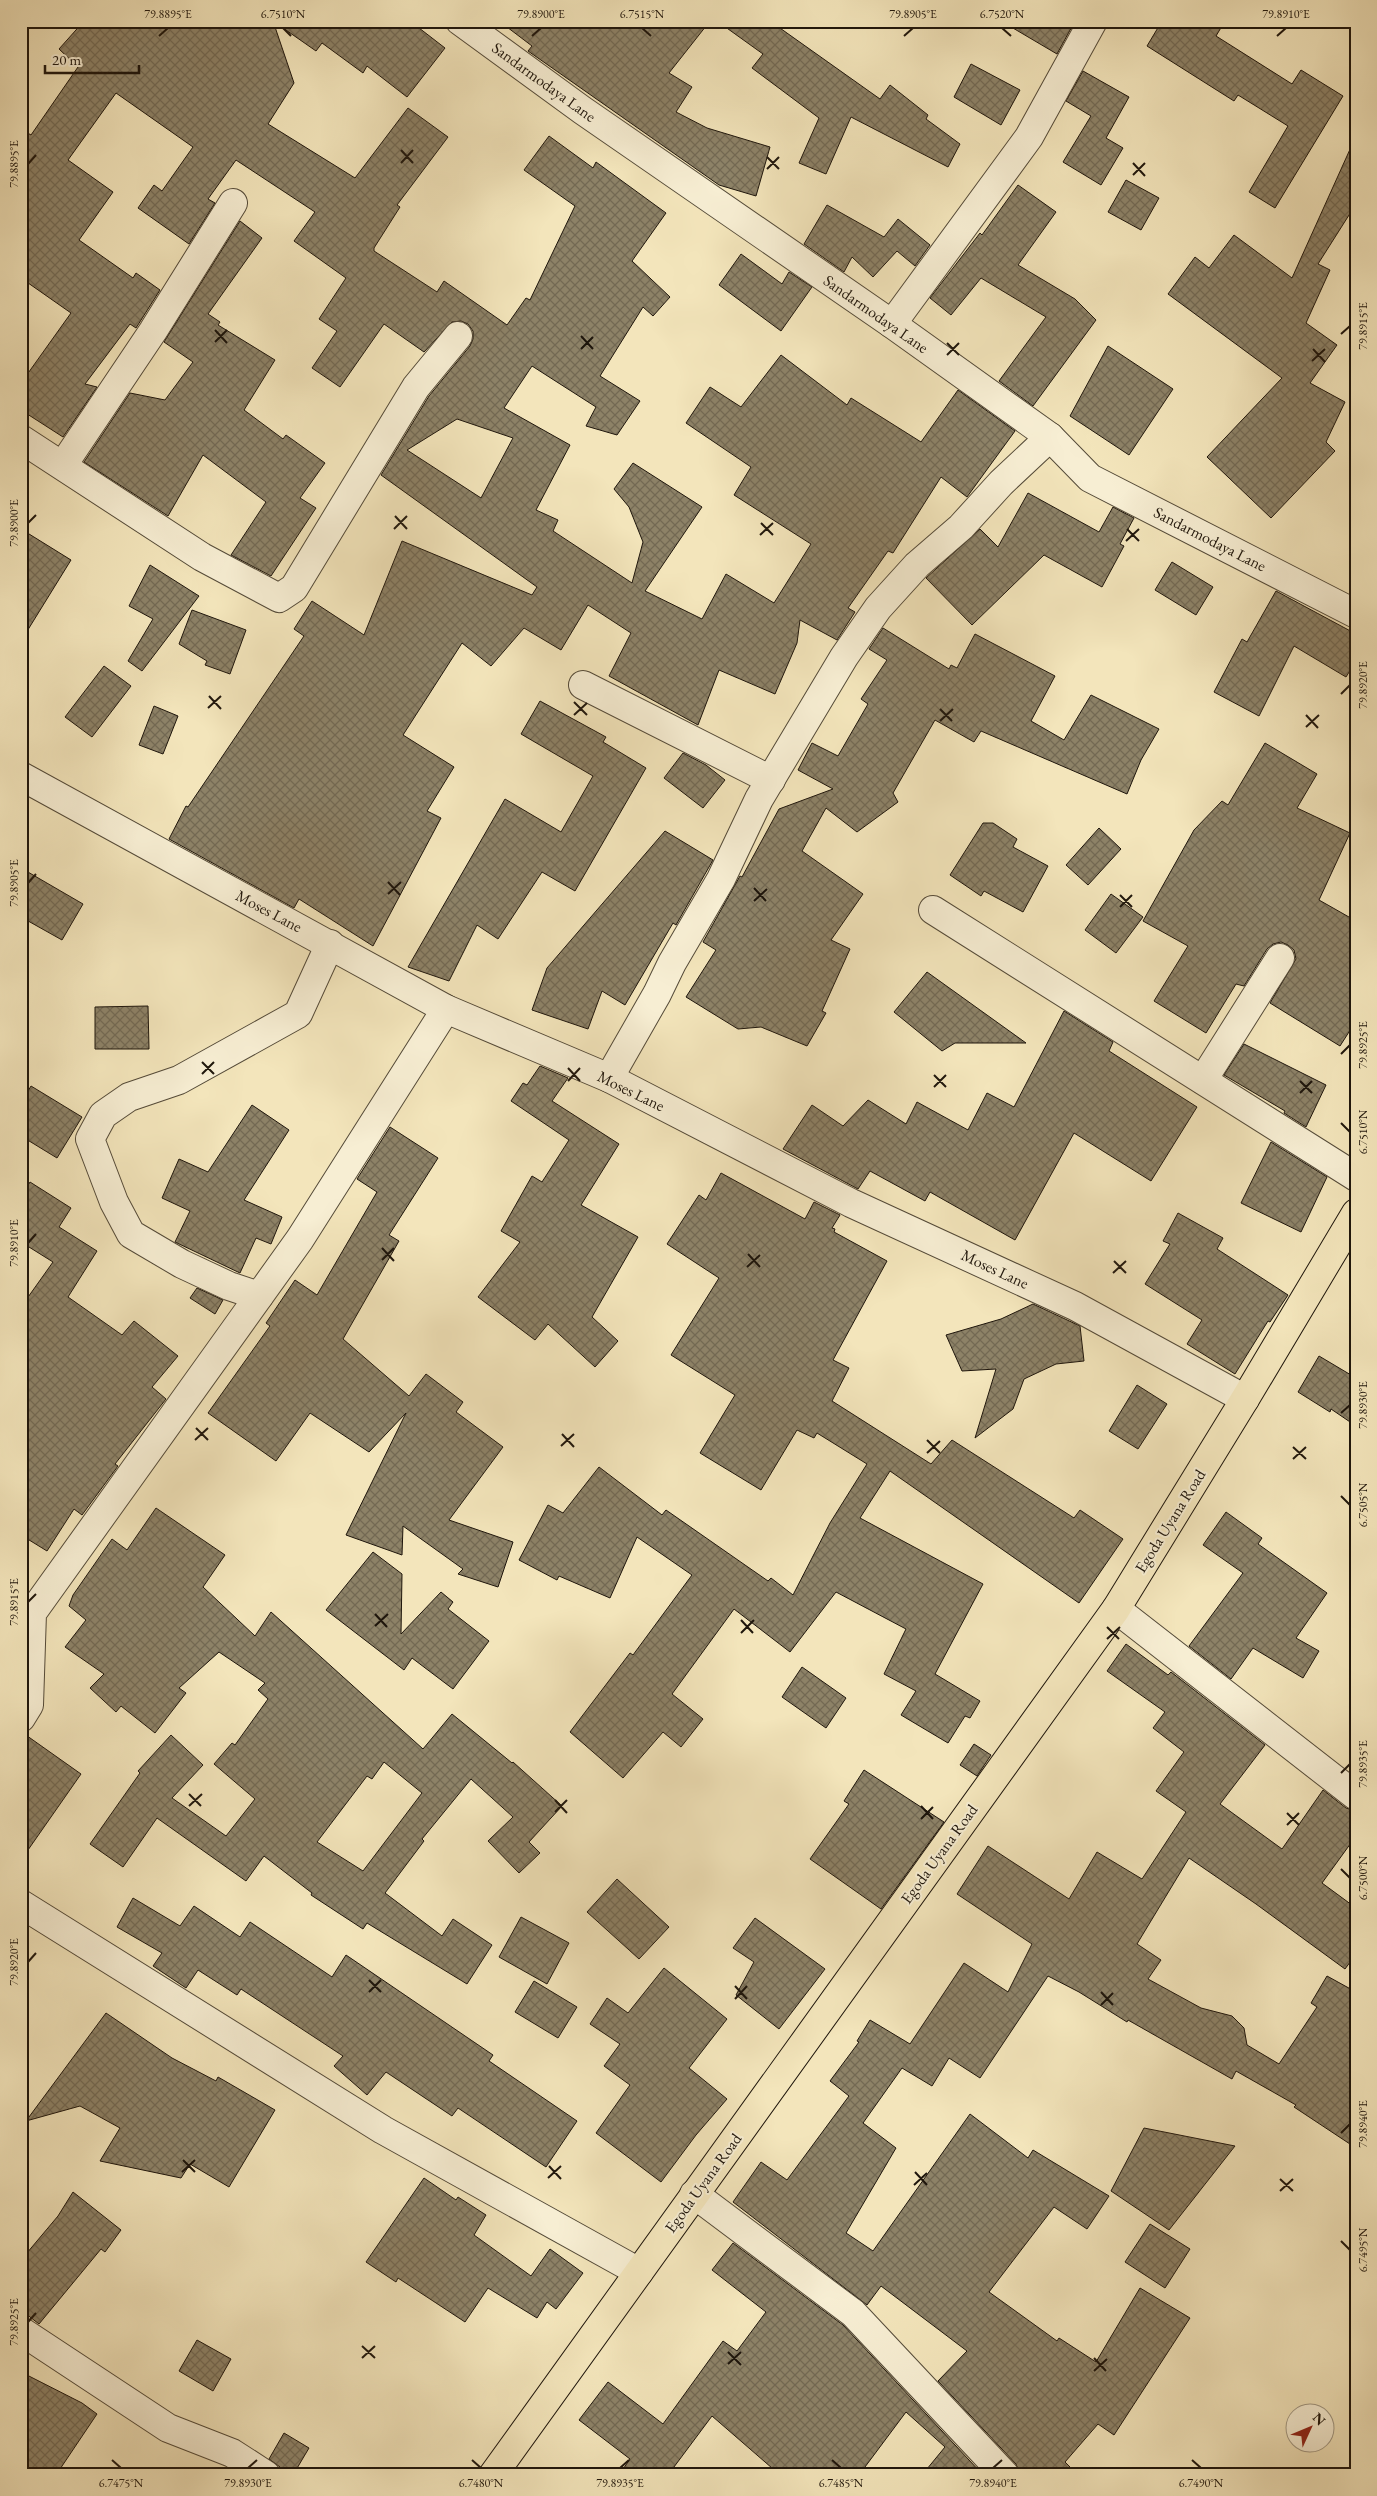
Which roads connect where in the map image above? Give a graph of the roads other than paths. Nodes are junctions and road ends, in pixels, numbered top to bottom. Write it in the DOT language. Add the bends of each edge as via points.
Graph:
graph roads {
  1 [pos="460,21"];
  2 [pos="1094,21"];
  3 [pos="232,203"];
  4 [pos="892,324"];
  5 [pos="458,336"];
  6 [pos="1050,437"];
  7 [pos="21,439"];
  8 [pos="63,465"];
  9 [pos="1356,614"];
  10 [pos="584,685"];
  11 [pos="21,776"];
  12 [pos="771,780"];
  13 [pos="933,910"];
  14 [pos="330,944"];
  15 [pos="1280,958"];
  16 [pos="446,1009"];
  17 [pos="610,1078"];
  18 [pos="1203,1080"];
  19 [pos="1356,1177"];
  20 [pos="1356,1214"];
  21 [pos="259,1296"];
  22 [pos="1245,1399"];
  23 [pos="1116,1609"];
  24 [pos="21,1718"];
  25 [pos="1356,1796"];
  26 [pos="21,1904"];
  27 [pos="694,2194"];
  28 [pos="639,2272"];
  29 [pos="21,2331"];
  30 [pos="266,2475"];
  31 [pos="493,2475"];
  32 [pos="1005,2475"];
  1 -- 4 [label="street, Sandarmodaya Lane" via="582,110"];
  2 -- 4 [label="street" via="1029,137"];
  3 -- 8 [label="street" via="153,331"];
  4 -- 6 [label="street, Sandarmodaya Lane"];
  5 -- 8 [label="street" via="416,387 294,588 279,598 202,558"];
  6 -- 9 [label="street, Sandarmodaya Lane" via="1090,478"];
  6 -- 12 [label="street" via="961,527 917,565 878,608 844,657"];
  7 -- 8 [label="street"];
  10 -- 12 [label="street"];
  11 -- 14 [label="street, Moses Lane"];
  12 -- 17 [label="street" via="739,837 721,879"];
  13 -- 18 [label="street"];
  14 -- 16 [label="street, Moses Lane"];
  14 -- 21 [label="street" via="298,1014 179,1080 129,1097 103,1115 90,1139 130,1234 182,1264"];
  15 -- 18 [label="street"];
  16 -- 17 [label="street, Moses Lane"];
  16 -- 21 [label="street" via="300,1239"];
  17 -- 22 [label="street, Moses Lane" via="851,1203 1075,1306"];
  18 -- 19 [label="street"];
  20 -- 22 [label="main road, Egoda Uyana Road"];
  21 -- 24 [label="street" via="32,1614 29,1705"];
  22 -- 23 [label="main road, Egoda Uyana Road"];
  23 -- 25 [label="street"];
  23 -- 27 [label="main road, Egoda Uyana Road"];
  26 -- 28 [label="street" via="383,2130"];
  27 -- 28 [label="main road, Egoda Uyana Road"];
  27 -- 32 [label="street" via="853,2313"];
  28 -- 31 [label="main road, Egoda Uyana Road"];
  29 -- 30 [label="street" via="168,2428 232,2453"];
}
